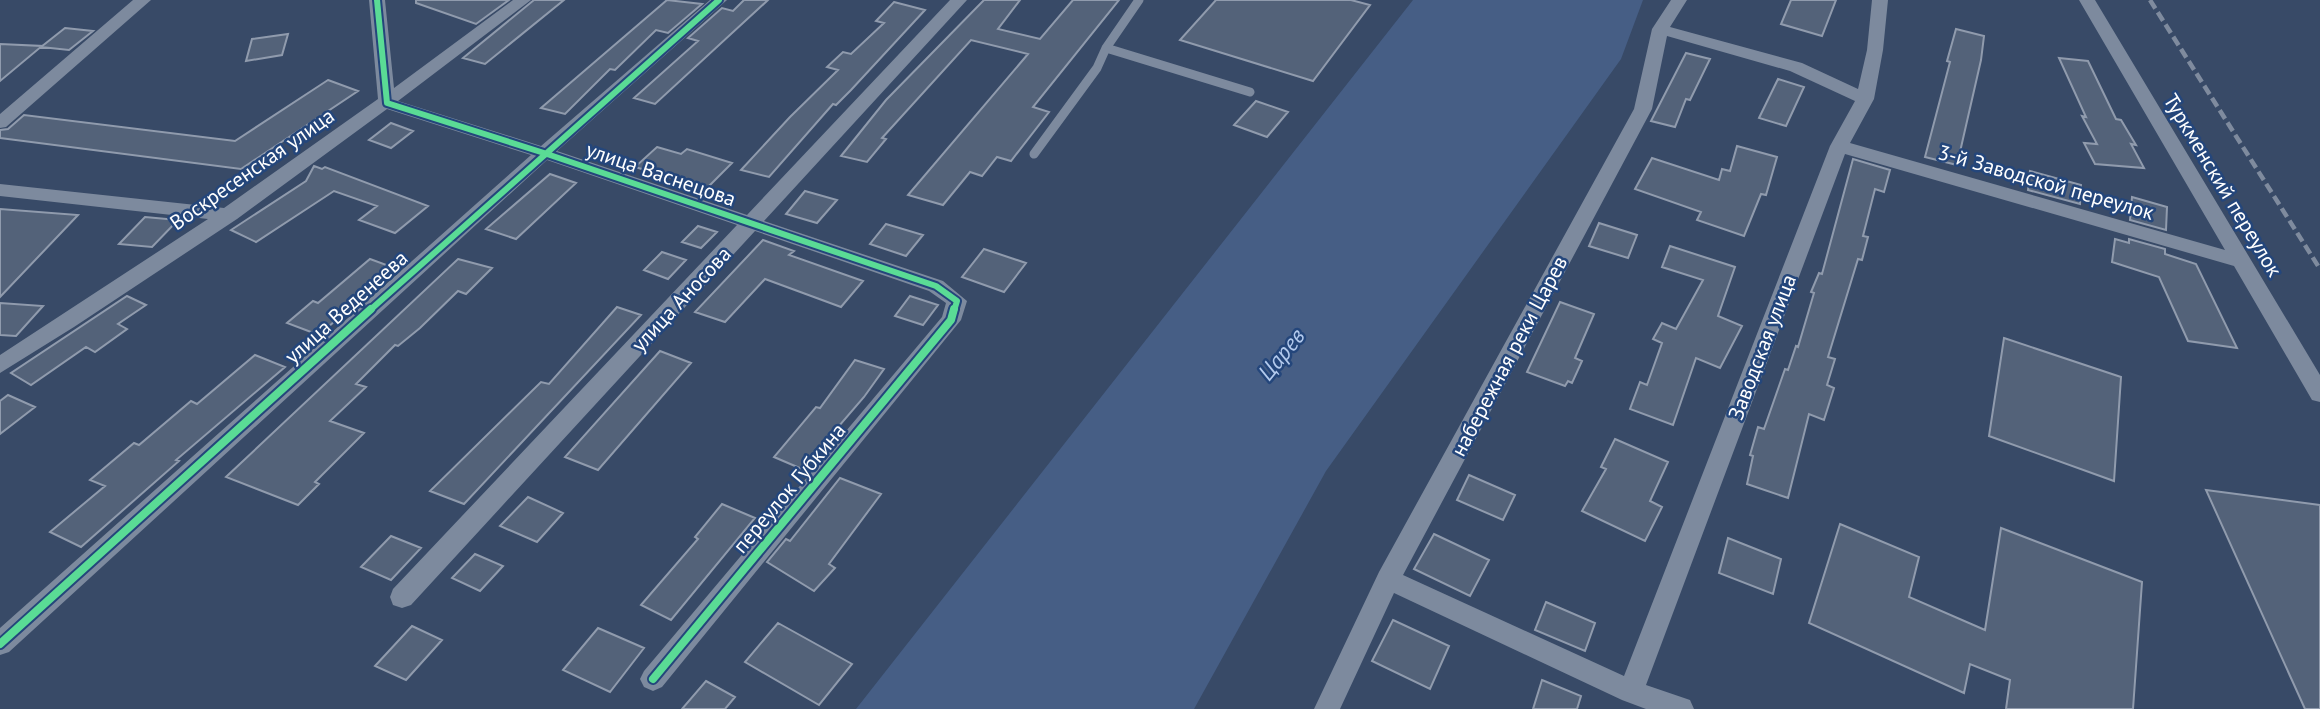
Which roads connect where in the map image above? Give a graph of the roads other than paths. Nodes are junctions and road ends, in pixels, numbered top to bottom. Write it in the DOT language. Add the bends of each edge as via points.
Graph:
graph roads {
  1 [pos="143,0"];
  2 [pos="377,0"];
  3 [pos="523,0"];
  4 [pos="719,0"];
  5 [pos="959,0"];
  6 [pos="1139,0"];
  7 [pos="1679,0"];
  8 [pos="1880,0"];
  9 [pos="2087,0"];
  10 [pos="1660,29"];
  11 [pos="1107,48"];
  12 [pos="1250,92"];
  13 [pos="1865,99"];
  14 [pos="387,103"];
  15 [pos="0,123"];
  16 [pos="1839,146"];
  17 [pos="544,153"];
  18 [pos="1034,154"];
  19 [pos="0,190"];
  20 [pos="230,215"];
  21 [pos="752,223"];
  22 [pos="2241,261"];
  23 [pos="951,320"];
  24 [pos="5,359"];
  25 [pos="2320,394"];
  26 [pos="1388,579"];
  27 [pos="402,597"];
  28 [pos="0,644"];
  29 [pos="653,679"];
  30 [pos="1631,692"];
  31 [pos="1327,709"];
  32 [pos="1681,709"];
  1 -- 15 [label="street"];
  2 -- 14 [label="street"];
  3 -- 14 [label="street, Воскресенская улица"];
  4 -- 17 [label="street, улица Веденеева"];
  5 -- 21 [label="street, улица Аносова"];
  6 -- 11 [label="lane"];
  7 -- 10 [label="street, набережная реки Царев"];
  8 -- 13 [label="street, Заводская улица"];
  9 -- 22 [label="street, Туркменский переулок"];
  10 -- 13 [label="street" via="1796,67"];
  10 -- 26 [label="street, набережная реки Царев" via="1643,109"];
  11 -- 12 [label="lane"];
  11 -- 18 [label="lane"];
  13 -- 16 [label="street, Заводская улица"];
  14 -- 17 [label="street, улица Васнецова"];
  14 -- 20 [label="street, Воскресенская улица"];
  16 -- 22 [label="street, 3-й Заводской переулок"];
  16 -- 30 [label="street, Заводская улица"];
  17 -- 21 [label="street, улица Васнецова"];
  17 -- 28 [label="street, улица Веденеева"];
  19 -- 20 [label="street"];
  20 -- 24 [label="street, Воскресенская улица"];
  21 -- 23 [label="street, улица Васнецова" via="936,286 957,301"];
  21 -- 27 [label="street, улица Аносова"];
  22 -- 25 [label="street, Туркменский переулок"];
  23 -- 29 [label="street, переулок Губкина"];
  26 -- 30 [label="street"];
  26 -- 31 [label="street, набережная реки Царев"];
  30 -- 32 [label="street"];
}
